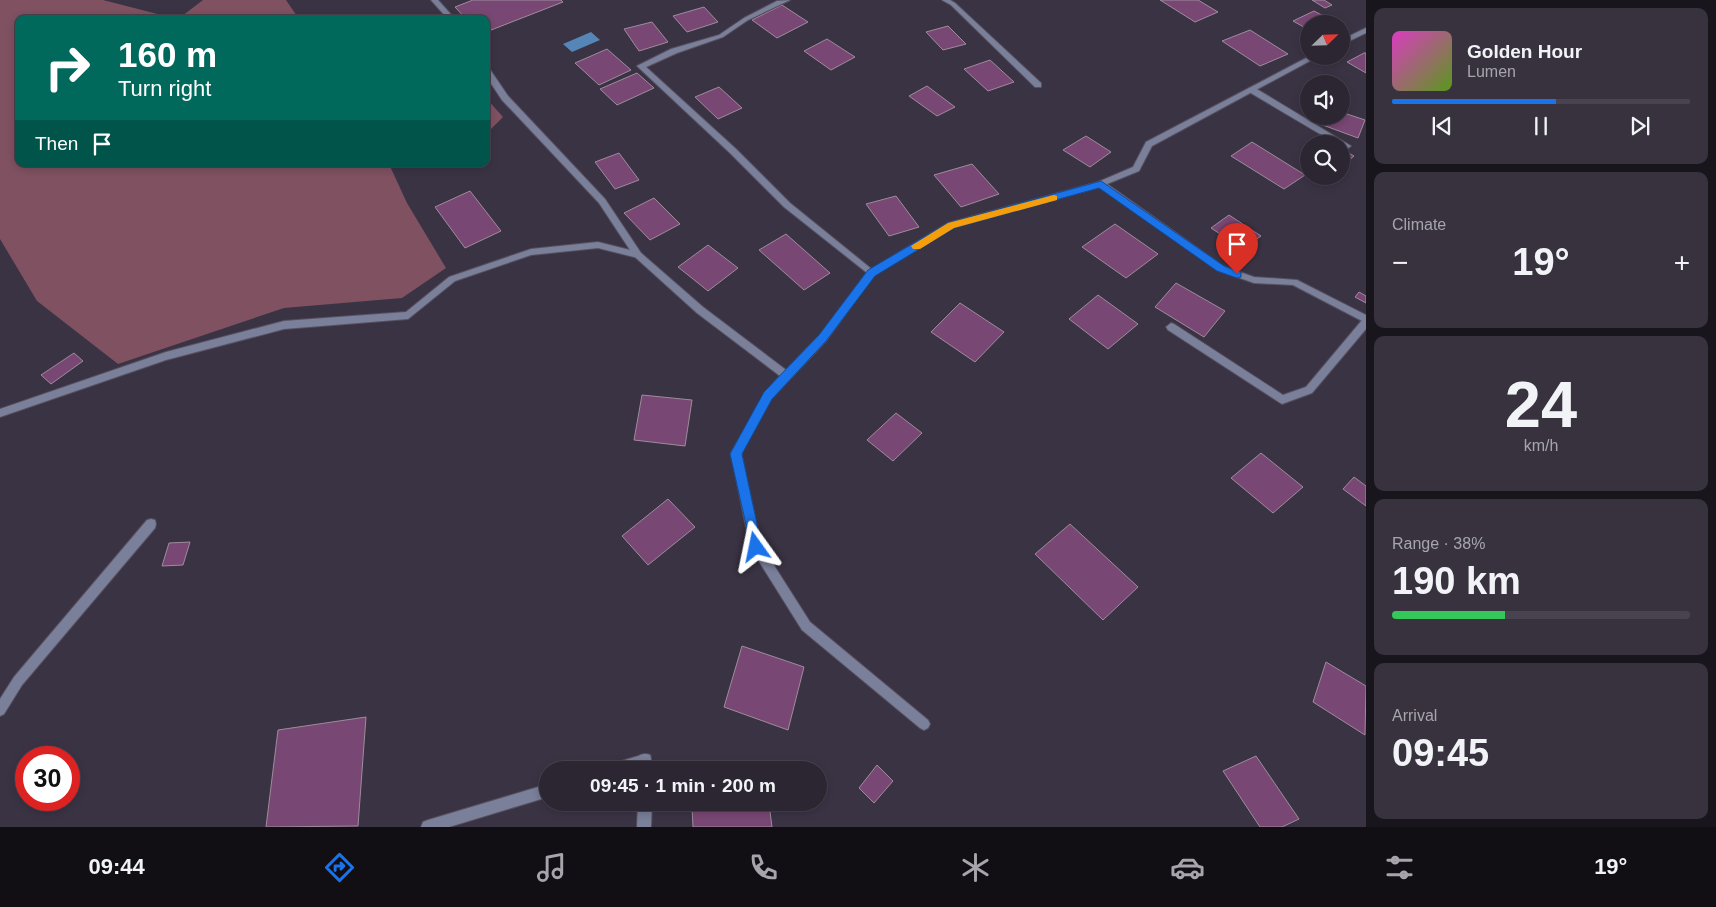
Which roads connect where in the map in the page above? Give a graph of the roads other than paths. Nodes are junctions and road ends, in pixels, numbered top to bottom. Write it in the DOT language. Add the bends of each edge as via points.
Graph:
graph roads {
  1 [pos="434,0"];
  2 [pos="787,0"];
  3 [pos="945,0"];
  4 [pos="448,15"];
  5 [pos="1366,30"];
  6 [pos="1350,38"];
  7 [pos="1300,64"];
  8 [pos="490,76"];
  9 [pos="1038,85"];
  10 [pos="1252,90"];
  11 [pos="1328,135"];
  12 [pos="1101,184"];
  13 [pos="638,255"];
  14 [pos="871,273"];
  15 [pos="1366,320"];
  16 [pos="1171,327"];
  17 [pos="787,376"];
  18 [pos="0,413"];
  19 [pos="151,524"];
  20 [pos="0,710"];
  21 [pos="924,724"];
  22 [pos="539,793"];
  23 [pos="645,811"];
  24 [pos="428,827"];
  25 [pos="644,827"];
  1 -- 4 [label="street"];
  2 -- 14 [label="street" via="746,19 721,36 641,66 786,205"];
  3 -- 9 [label="street"];
  5 -- 6 [label="street"];
  7 -- 10 [label="street"];
  8 -- 13 [label="street" via="505,98 602,201"];
  10 -- 11 [label="street"];
  10 -- 12 [label="street" via="1148,144 1136,169"];
  12 -- 14 [label="street" via="951,226"];
  12 -- 15 [label="street" via="1220,268 1254,280 1294,282"];
  13 -- 17 [label="street" via="700,310"];
  13 -- 18 [label="street" via="598,245 532,252 452,279 408,315 284,325 166,356"];
  14 -- 17 [label="street" via="823,338"];
  15 -- 16 [label="street" via="1309,390 1282,400"];
  17 -- 21 [label="street" via="768,396 736,454 756,547 806,626"];
  19 -- 20 [label="street" via="18,680"];
  22 -- 24 [label="street"];
  23 -- 25 [label="street"];
}
